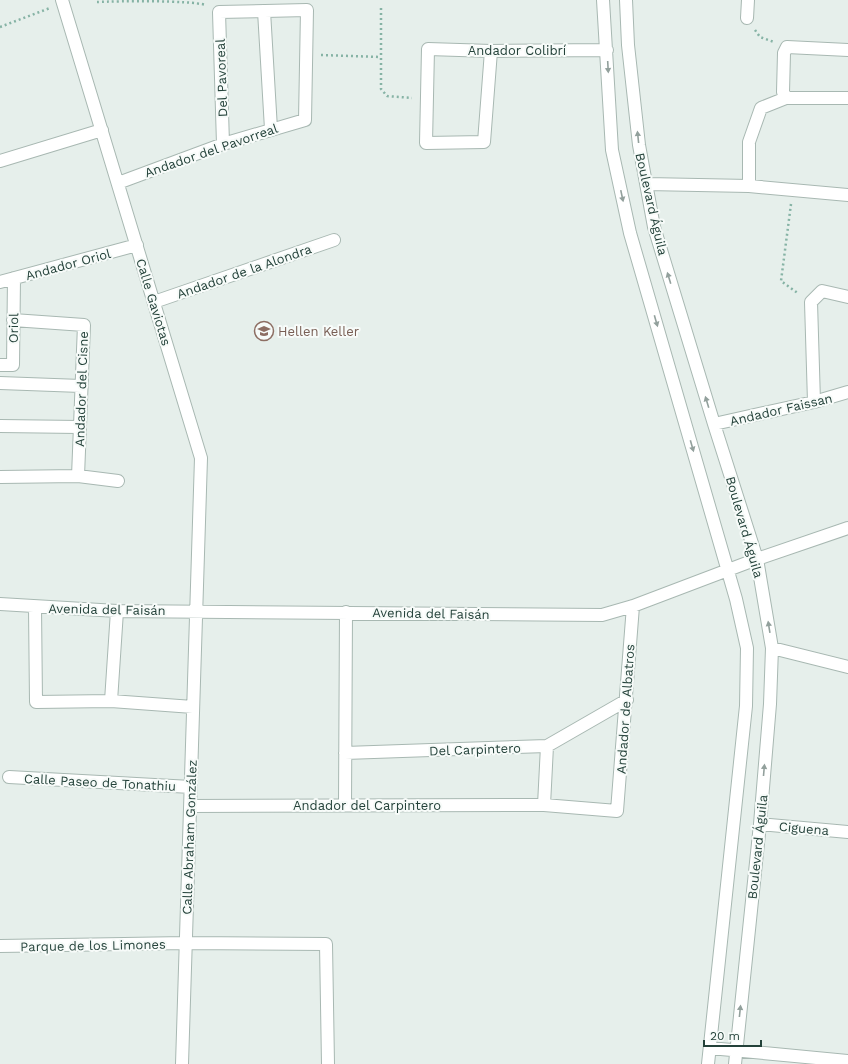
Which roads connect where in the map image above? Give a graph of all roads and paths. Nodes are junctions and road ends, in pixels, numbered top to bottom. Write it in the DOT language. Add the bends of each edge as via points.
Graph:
graph roads {
  1 [pos="161,0"];
  2 [pos="603,0"];
  3 [pos="626,0"];
  4 [pos="748,0"];
  5 [pos="63,2"];
  6 [pos="97,2"];
  7 [pos="381,8"];
  8 [pos="264,11"];
  9 [pos="219,12"];
  10 [pos="747,18"];
  11 [pos="0,27"];
  12 [pos="787,47"];
  13 [pos="607,50"];
  14 [pos="848,50"];
  15 [pos="491,51"];
  16 [pos="306,54"];
  17 [pos="380,57"];
  18 [pos="786,98"];
  19 [pos="848,98"];
  20 [pos="427,99"];
  21 [pos="271,129"];
  22 [pos="102,130"];
  23 [pos="223,144"];
  24 [pos="0,161"];
  25 [pos="118,183"];
  26 [pos="647,184"];
  27 [pos="749,186"];
  28 [pos="793,190"];
  29 [pos="848,195"];
  30 [pos="334,240"];
  31 [pos="137,245"];
  32 [pos="14,278"];
  33 [pos="0,282"];
  34 [pos="848,297"];
  35 [pos="154,302"];
  36 [pos="811,302"];
  37 [pos="14,320"];
  38 [pos="0,364"];
  39 [pos="0,383"];
  40 [pos="81,386"];
  41 [pos="848,392"];
  42 [pos="814,402"];
  43 [pos="714,424"];
  44 [pos="0,426"];
  45 [pos="79,427"];
  46 [pos="78,476"];
  47 [pos="0,477"];
  48 [pos="118,481"];
  49 [pos="848,528"];
  50 [pos="757,559"];
  51 [pos="728,570"];
  52 [pos="0,604"];
  53 [pos="633,606"];
  54 [pos="35,607"];
  55 [pos="196,610"];
  56 [pos="117,611"];
  57 [pos="346,612"];
  58 [pos="772,648"];
  59 [pos="848,667"];
  60 [pos="627,700"];
  61 [pos="111,701"];
  62 [pos="193,707"];
  63 [pos="547,746"];
  64 [pos="345,753"];
  65 [pos="9,777"];
  66 [pos="191,787"];
  67 [pos="345,805"];
  68 [pos="544,805"];
  69 [pos="190,806"];
  70 [pos="617,811"];
  71 [pos="760,824"];
  72 [pos="848,832"];
  73 [pos="186,943"];
  74 [pos="0,946"];
  75 [pos="710,1048"];
  76 [pos="736,1051"];
  77 [pos="848,1061"];
  78 [pos="182,1064"];
  79 [pos="328,1064"];
  80 [pos="708,1064"];
  81 [pos="735,1064"];
  1 -- 6 [label="path"];
  1 -- 9 [label="path" via="200,2"];
  2 -- 13 [label="street, Boulevard Águila"];
  26 -- 3 [label="street, Boulevard Águila, one-way" via="639,145 628,45"];
  4 -- 10 [label="street"];
  5 -- 11 [label="path"];
  5 -- 22 [label="street, Calle Gaviotas"];
  7 -- 17 [label="path"];
  8 -- 9 [label="street"];
  8 -- 16 [label="street" via="307,10"];
  8 -- 21 [label="street"];
  9 -- 23 [label="street, Del Pavoreal"];
  10 -- 12 [label="path" via="760,37"];
  12 -- 14 [label="street"];
  12 -- 18 [label="street" via="784,53 783,92"];
  13 -- 15 [label="street, Andador Colibrí"];
  13 -- 51 [label="street, Boulevard Águila, one-way" via="612,150 630,233"];
  15 -- 20 [label="street, Andador Colibrí" via="428,49"];
  15 -- 20 [label="street" via="484,142 426,143"];
  16 -- 17 [label="path"];
  16 -- 21 [label="street, Andador del Pavorreal" via="305,120"];
  17 -- 20 [label="path" via="381,89 387,96"];
  18 -- 19 [label="street"];
  18 -- 27 [label="street" via="762,108 749,142"];
  21 -- 23 [label="street, Andador del Pavorreal"];
  22 -- 24 [label="street"];
  22 -- 25 [label="street, Calle Gaviotas"];
  23 -- 25 [label="street, Andador del Pavorreal"];
  25 -- 31 [label="street, Calle Gaviotas"];
  26 -- 27 [label="street"];
  43 -- 26 [label="street, Boulevard Águila, one-way" via="654,227"];
  27 -- 28 [label="street"];
  28 -- 29 [label="street"];
  28 -- 36 [label="path" via="781,281"];
  30 -- 35 [label="street, Andador de la Alondra"];
  31 -- 32 [label="street, Andador Oriol"];
  31 -- 35 [label="street, Calle Gaviotas"];
  32 -- 33 [label="street, Andador Oriol"];
  32 -- 37 [label="street, Oriol"];
  34 -- 36 [label="street" via="822,291"];
  35 -- 55 [label="street, Calle Gaviotas" via="202,458"];
  36 -- 42 [label="street"];
  37 -- 38 [label="street, Oriol" via="13,365"];
  37 -- 40 [label="street, Andador del Cisne" via="84,325"];
  39 -- 40 [label="street"];
  40 -- 45 [label="street, Andador del Cisne"];
  41 -- 42 [label="street, Andador Faissan"];
  42 -- 43 [label="street, Andador Faissan"];
  43 -- 50 [label="street, Boulevard Águila"];
  44 -- 45 [label="street"];
  45 -- 46 [label="street, Andador del Cisne"];
  46 -- 47 [label="street"];
  46 -- 48 [label="street"];
  49 -- 50 [label="street, Avenida del Faisán"];
  50 -- 51 [label="street, Avenida del Faisán"];
  58 -- 50 [label="street, Boulevard Águila, one-way"];
  51 -- 53 [label="street, Avenida del Faisán"];
  51 -- 75 [label="street, Boulevard Águila" via="747,648 746,706"];
  52 -- 54 [label="street, Avenida del Faisán"];
  53 -- 57 [label="street, Avenida del Faisán" via="602,615"];
  53 -- 60 [label="street, Andador de Albatros"];
  54 -- 56 [label="street, Avenida del Faisán"];
  54 -- 61 [label="street" via="36,702"];
  55 -- 56 [label="street, Avenida del Faisán"];
  55 -- 57 [label="street, Avenida del Faisán"];
  55 -- 62 [label="street, Calle Abraham González"];
  56 -- 61 [label="street"];
  57 -- 64 [label="street"];
  58 -- 59 [label="street"];
  71 -- 58 [label="street, Boulevard Águila, one-way"];
  60 -- 63 [label="street"];
  60 -- 70 [label="street, Andador de Albatros"];
  61 -- 62 [label="street"];
  62 -- 66 [label="street, Calle Abraham González"];
  63 -- 64 [label="street, Del Carpintero"];
  63 -- 68 [label="street"];
  64 -- 67 [label="street"];
  65 -- 66 [label="street, Calle Paseo de Tonathiu"];
  66 -- 69 [label="street, Calle Abraham González"];
  67 -- 68 [label="street, Andador del Carpintero"];
  67 -- 69 [label="street, Andador del Carpintero"];
  68 -- 70 [label="street, Andador del Carpintero"];
  69 -- 73 [label="street, Calle Abraham González"];
  71 -- 72 [label="street, Ciguena"];
  76 -- 71 [label="street, Boulevard Águila, one-way"];
  73 -- 74 [label="street, Parque de los Limones"];
  73 -- 78 [label="street, Calle Abraham González"];
  73 -- 79 [label="street, Parque de los Limones" via="326,944"];
  75 -- 76 [label="street"];
  75 -- 80 [label="street, Boulevard Águila"];
  76 -- 77 [label="street"];
  76 -- 81 [label="street, Boulevard Águila"];
}
